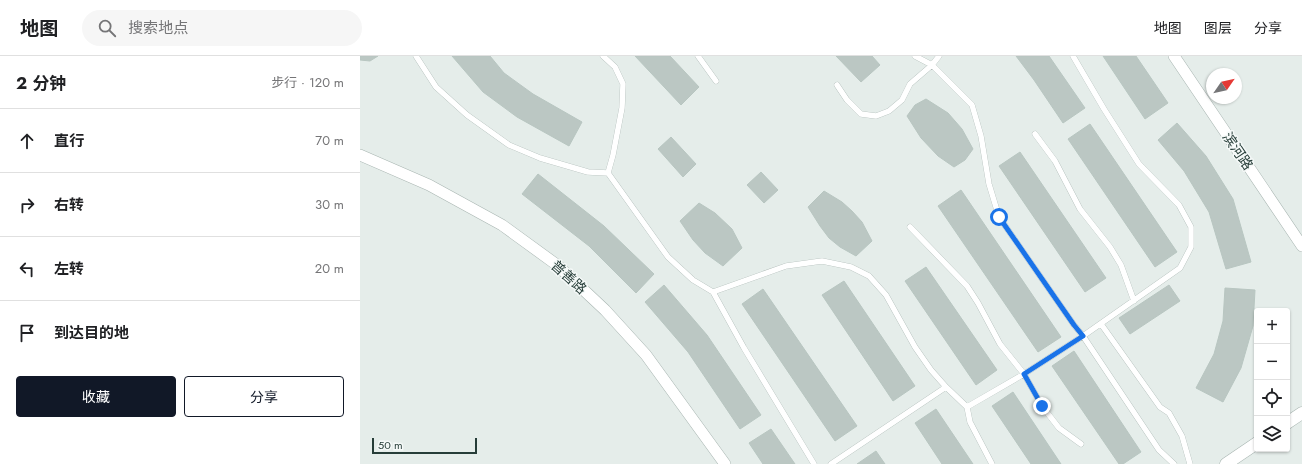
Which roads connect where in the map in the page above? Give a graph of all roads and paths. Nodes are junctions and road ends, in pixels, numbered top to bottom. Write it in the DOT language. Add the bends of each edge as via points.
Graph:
graph roads {
  1 [pos="416,56"];
  2 [pos="603,56"];
  3 [pos="698,56"];
  4 [pos="915,56"];
  5 [pos="938,56"];
  6 [pos="1073,56"];
  7 [pos="1174,56"];
  8 [pos="932,65"];
  9 [pos="716,81"];
  10 [pos="837,85"];
  11 [pos="1035,134"];
  12 [pos="360,155"];
  13 [pos="608,173"];
  14 [pos="910,227"];
  15 [pos="1302,246"];
  16 [pos="713,292"];
  17 [pos="1134,301"];
  18 [pos="1101,324"];
  19 [pos="1083,336"];
  20 [pos="1024,374"];
  21 [pos="946,386"];
  22 [pos="967,407"];
  23 [pos="1302,413"];
  24 [pos="1290,421"];
  25 [pos="1081,444"];
  26 [pos="1254,445"];
  27 [pos="725,464"];
  28 [pos="814,464"];
  29 [pos="832,464"];
  30 [pos="992,464"];
  31 [pos="1174,464"];
  32 [pos="1190,464"];
  33 [pos="1226,464"];
  1 -- 13 [label="lane" via="436,87 467,115 509,145 540,158 588,172"];
  2 -- 13 [label="lane" via="615,68 623,84 622,108"];
  3 -- 9 [label="lane"];
  4 -- 8 [label="lane"];
  5 -- 8 [label="lane"];
  6 -- 17 [label="lane" via="1139,164 1179,205 1191,227 1191,246 1180,268"];
  7 -- 15 [label="street, 滨河路"];
  8 -- 10 [label="lane" via="910,84 902,100 889,112 876,116 861,114"];
  8 -- 19 [label="lane" via="972,105 999,217"];
  11 -- 17 [label="lane" via="1055,161 1080,209 1121,265"];
  12 -- 27 [label="street, 普善路" via="430,185 502,225 557,265 605,310 646,356"];
  13 -- 16 [label="lane" via="668,257 693,280"];
  14 -- 20 [label="lane" via="967,286 1000,344"];
  16 -- 21 [label="lane" via="786,266 822,260 851,267 869,276 886,295 915,347"];
  16 -- 28 [label="lane"];
  17 -- 18 [label="lane"];
  18 -- 19 [label="lane"];
  18 -- 32 [label="lane" via="1160,407 1169,413 1182,436"];
  19 -- 20 [label="lane"];
  19 -- 31 [label="lane" via="1159,450"];
  20 -- 22 [label="lane"];
  20 -- 25 [label="lane" via="1042,406 1059,428"];
  21 -- 22 [label="lane"];
  21 -- 29 [label="lane"];
  22 -- 30 [label="lane" via="970,422"];
  23 -- 24 [label="street"];
  26 -- 33 [label="street"];
}
